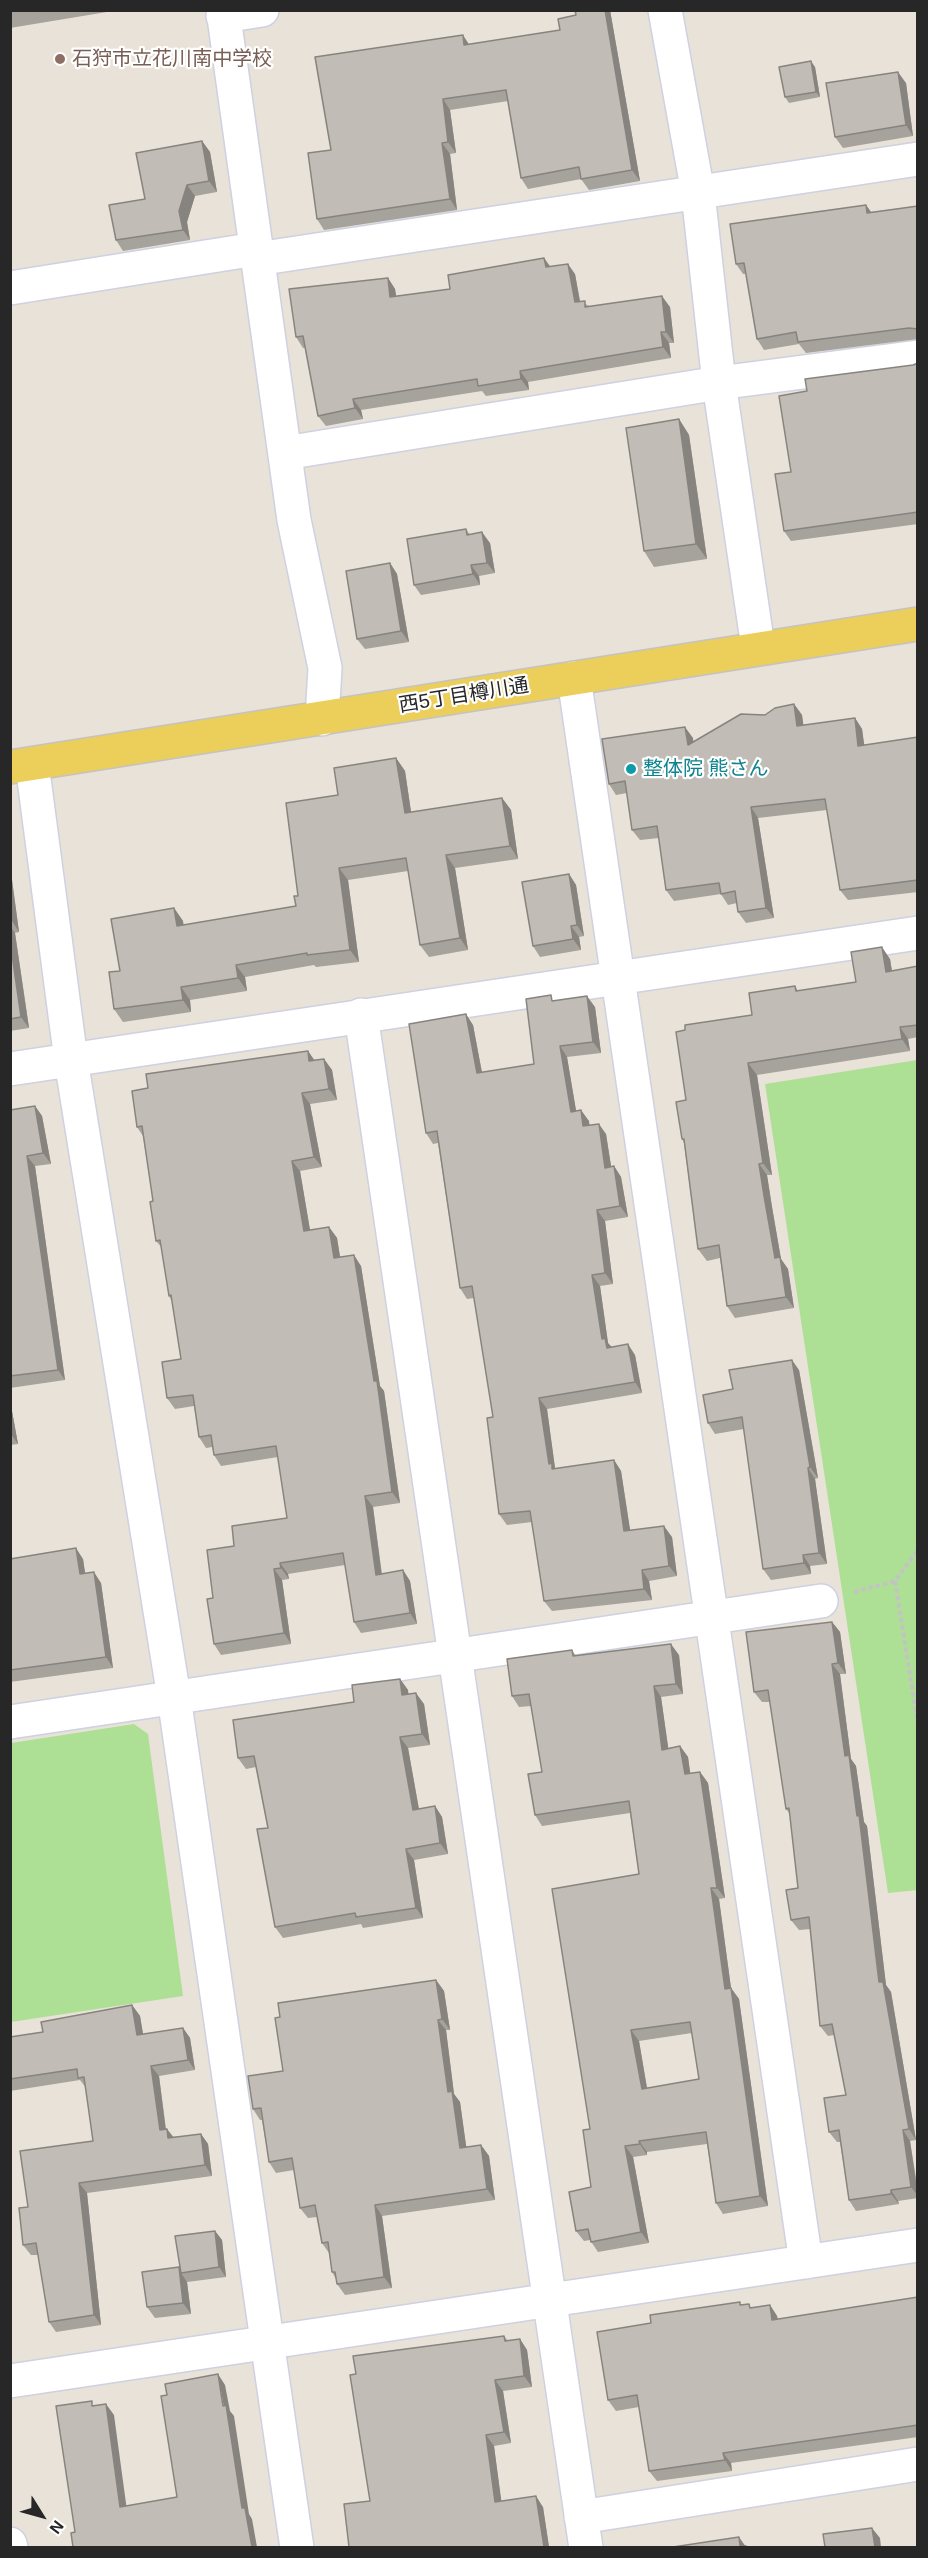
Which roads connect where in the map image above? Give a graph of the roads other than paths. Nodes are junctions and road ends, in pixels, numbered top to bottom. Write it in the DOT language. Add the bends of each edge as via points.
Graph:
graph roads {
  1 [pos="262,10"];
  2 [pos="665,10"];
  3 [pos="223,13"];
  4 [pos="918,159"];
  5 [pos="698,193"];
  6 [pos="257,254"];
  7 [pos="10,288"];
  8 [pos="918,357"];
  9 [pos="719,383"];
  10 [pos="285,453"];
  11 [pos="918,624"];
  12 [pos="758,647"];
  13 [pos="574,678"];
  14 [pos="322,719"];
  15 [pos="21,765"];
  16 [pos="918,933"];
  17 [pos="618,976"];
  18 [pos="361,1015"];
  19 [pos="71,1060"];
  20 [pos="10,1069"];
  21 [pos="821,1601"];
  22 [pos="711,1618"];
  23 [pos="456,1656"];
  24 [pos="174,1697"];
  25 [pos="10,1722"];
  26 [pos="918,2245"];
  27 [pos="806,2262"];
  28 [pos="549,2300"];
  29 [pos="267,2342"];
  30 [pos="10,2381"];
  31 [pos="918,2464"];
  32 [pos="584,2532"];
  33 [pos="297,2547"];
  1 -- 3 [label="street"];
  2 -- 5 [label="street"];
  3 -- 6 [label="street"];
  4 -- 5 [label="street"];
  5 -- 6 [label="street"];
  5 -- 9 [label="street"];
  6 -- 7 [label="street"];
  6 -- 10 [label="street"];
  8 -- 9 [label="street"];
  9 -- 10 [label="street"];
  9 -- 12 [label="street"];
  10 -- 14 [label="street" via="294,520 325,668"];
  11 -- 12 [label="main road, 西5丁目樽川通"];
  12 -- 13 [label="main road, 西5丁目樽川通"];
  13 -- 14 [label="main road, 西5丁目樽川通"];
  13 -- 17 [label="street"];
  14 -- 15 [label="main road, 西5丁目樽川通"];
  15 -- 19 [label="street"];
  16 -- 17 [label="street"];
  17 -- 18 [label="street"];
  17 -- 22 [label="street"];
  18 -- 19 [label="street"];
  18 -- 23 [label="street"];
  19 -- 20 [label="street"];
  19 -- 24 [label="street"];
  21 -- 22 [label="street"];
  22 -- 23 [label="street"];
  22 -- 27 [label="street"];
  23 -- 24 [label="street"];
  23 -- 28 [label="street"];
  24 -- 25 [label="street"];
  24 -- 29 [label="street"];
  26 -- 27 [label="street"];
  27 -- 28 [label="street"];
  28 -- 29 [label="street"];
  28 -- 32 [label="street"];
  29 -- 30 [label="street"];
  29 -- 33 [label="street"];
  31 -- 32 [label="street"];
}
